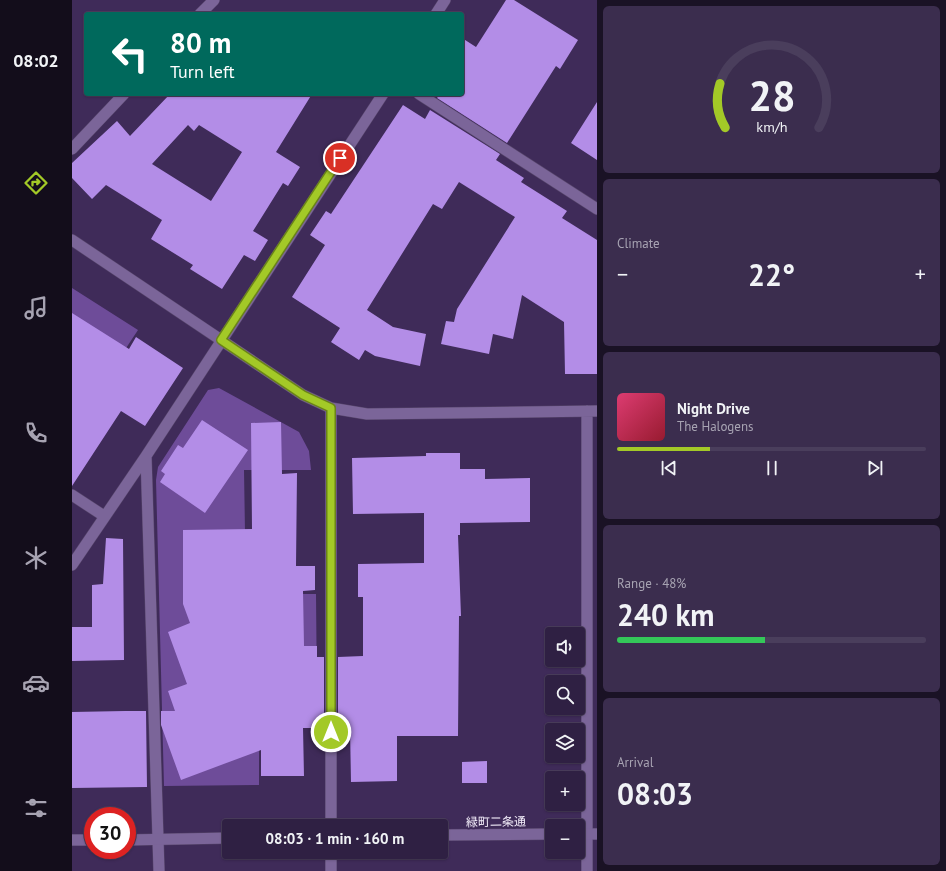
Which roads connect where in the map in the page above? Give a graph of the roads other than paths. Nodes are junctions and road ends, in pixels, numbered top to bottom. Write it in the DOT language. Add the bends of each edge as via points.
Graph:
graph roads {
  1 [pos="214,0"];
  2 [pos="445,0"];
  3 [pos="202,12"];
  4 [pos="437,12"];
  5 [pos="122,96"];
  6 [pos="382,96"];
  7 [pos="422,96"];
  8 [pos="72,149"];
  9 [pos="597,209"];
  10 [pos="72,240"];
  11 [pos="221,340"];
  12 [pos="331,408"];
  13 [pos="592,411"];
  14 [pos="146,456"];
  15 [pos="72,495"];
  16 [pos="104,516"];
  17 [pos="72,565"];
  18 [pos="331,819"];
  19 [pos="545,834"];
  20 [pos="587,834"];
  21 [pos="448,835"];
  22 [pos="222,838"];
  23 [pos="158,839"];
  24 [pos="72,840"];
  25 [pos="84,840"];
  26 [pos="136,840"];
  27 [pos="331,859"];
  28 [pos="159,871"];
  29 [pos="331,871"];
  30 [pos="587,871"];
  1 -- 3 [label="street"];
  2 -- 4 [label="street"];
  5 -- 8 [label="street"];
  6 -- 11 [label="street"];
  7 -- 9 [label="street"];
  10 -- 11 [label="street"];
  11 -- 12 [label="street" via="303,395"];
  11 -- 14 [label="street"];
  12 -- 13 [label="street" via="367,414"];
  12 -- 18 [label="street"];
  13 -- 20 [label="street"];
  14 -- 16 [label="street"];
  14 -- 23 [label="street"];
  15 -- 16 [label="street"];
  16 -- 17 [label="street"];
  19 -- 21 [label="street, 緑町二条通"];
  20 -- 30 [label="street"];
  22 -- 23 [label="street"];
  23 -- 26 [label="street"];
  23 -- 28 [label="street"];
  24 -- 25 [label="street"];
  27 -- 29 [label="street"];
}
